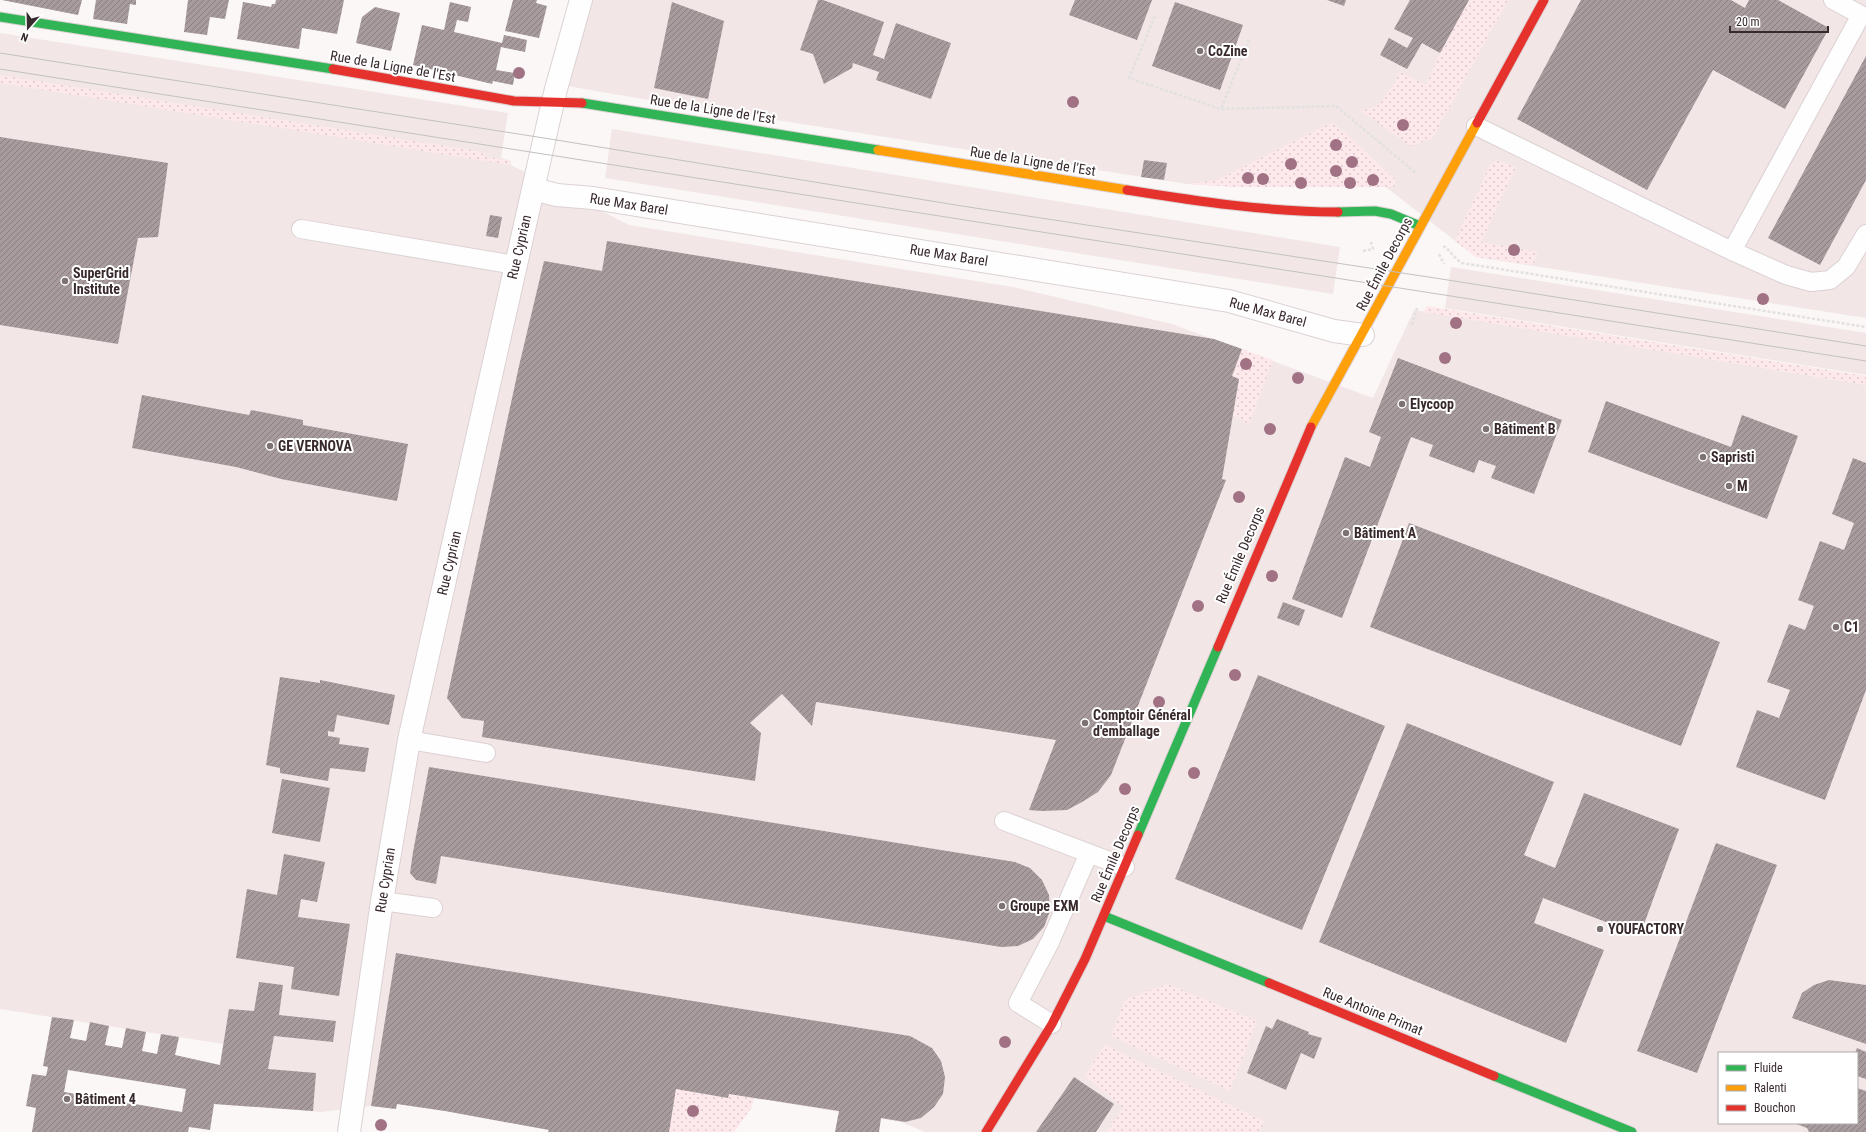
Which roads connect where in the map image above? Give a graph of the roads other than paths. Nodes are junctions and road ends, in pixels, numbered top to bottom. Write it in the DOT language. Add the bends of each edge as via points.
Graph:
graph roads {
  1 [pos="581,0"];
  2 [pos="1544,0"];
  3 [pos="1833,0"];
  4 [pos="0,18"];
  5 [pos="553,101"];
  6 [pos="1476,126"];
  7 [pos="533,189"];
  8 [pos="1420,226"];
  9 [pos="301,229"];
  10 [pos="1864,242"];
  11 [pos="1732,251"];
  12 [pos="515,265"];
  13 [pos="1362,335"];
  14 [pos="409,740"];
  15 [pos="486,753"];
  16 [pos="1004,821"];
  17 [pos="1089,853"];
  18 [pos="1124,867"];
  19 [pos="382,901"];
  20 [pos="433,908"];
  21 [pos="1104,916"];
  22 [pos="1052,1024"];
  23 [pos="349,1132"];
  24 [pos="986,1132"];
  25 [pos="1632,1132"];
  1 -- 5 [label="street, Rue Cyprian"];
  2 -- 6 [label="street, Rue Émile Decorps"];
  3 -- 11 [label="lane" via="1861,15"];
  4 -- 5 [label="street, Rue de la Ligne de l'Est" via="256,56 514,100"];
  5 -- 7 [label="street, Rue Cyprian"];
  5 -- 8 [label="street, Rue de la Ligne de l'Est" via="605,106 1180,198 1303,212 1375,211 1391,214"];
  6 -- 8 [label="street, Rue Émile Decorps"];
  6 -- 11 [label="lane"];
  7 -- 12 [label="street, Rue Cyprian"];
  7 -- 13 [label="street, Rue Max Barel" via="557,195 593,198 1229,302 1334,331"];
  8 -- 13 [label="street, Rue Émile Decorps"];
  9 -- 12 [label="lane"];
  10 -- 11 [label="lane" via="1846,267 1830,280 1811,282 1786,275"];
  12 -- 14 [label="street, Rue Cyprian"];
  13 -- 18 [label="street, Rue Émile Decorps" via="1310,429"];
  14 -- 15 [label="lane"];
  14 -- 19 [label="street, Rue Cyprian"];
  16 -- 17 [label="lane"];
  17 -- 18 [label="lane"];
  17 -- 22 [label="lane" via="1050,942 1018,1003"];
  18 -- 21 [label="street, Rue Émile Decorps"];
  19 -- 20 [label="lane"];
  19 -- 23 [label="street, Rue Cyprian"];
  21 -- 22 [label="street, Rue Émile Decorps"];
  21 -- 25 [label="street, Rue Antoine Primat"];
  22 -- 24 [label="street, Rue Émile Decorps"];
}
